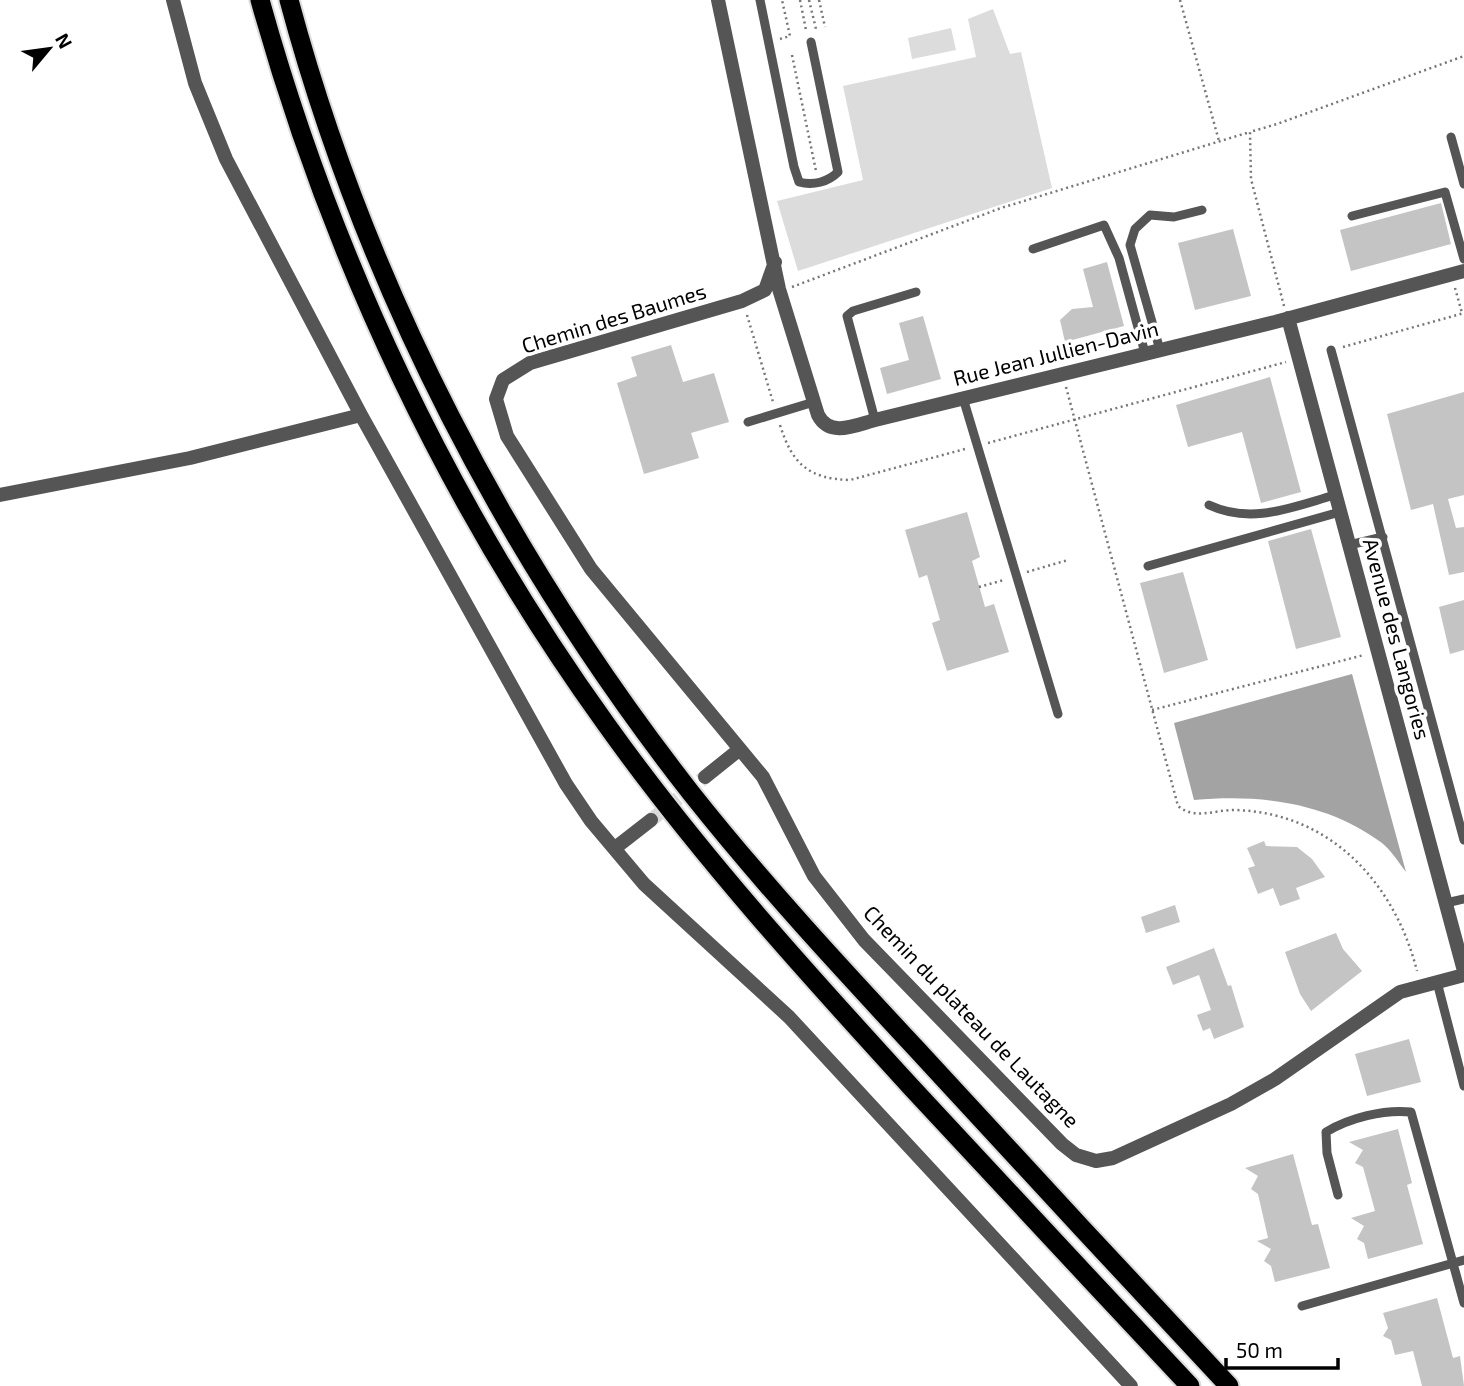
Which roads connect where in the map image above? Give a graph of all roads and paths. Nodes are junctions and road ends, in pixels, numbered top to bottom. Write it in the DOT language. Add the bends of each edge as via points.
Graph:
graph roads {
  1 [pos="173,0"];
  2 [pos="260,0"];
  3 [pos="289,0"];
  4 [pos="718,0"];
  5 [pos="760,0"];
  6 [pos="800,0"];
  7 [pos="809,0"];
  8 [pos="819,0"];
  9 [pos="1180,0"];
  10 [pos="825,27"];
  11 [pos="816,29"];
  12 [pos="806,30"];
  13 [pos="811,42"];
  14 [pos="792,55"];
  15 [pos="1464,56"];
  16 [pos="1250,131"];
  17 [pos="1451,138"];
  18 [pos="1219,141"];
  19 [pos="819,182"];
  20 [pos="1464,184"];
  21 [pos="1202,210"];
  22 [pos="1352,216"];
  23 [pos="1033,249"];
  24 [pos="1464,259"];
  25 [pos="775,261"];
  26 [pos="1458,272"];
  27 [pos="779,289"];
  28 [pos="916,292"];
  29 [pos="742,301"];
  30 [pos="1463,313"];
  31 [pos="1288,318"];
  32 [pos="1160,350"];
  33 [pos="1331,350"];
  34 [pos="1145,353"];
  35 [pos="1299,359"];
  36 [pos="1062,374"];
  37 [pos="963,398"];
  38 [pos="814,402"];
  39 [pos="776,414"];
  40 [pos="361,415"];
  41 [pos="1075,419"];
  42 [pos="875,420"];
  43 [pos="748,422"];
  44 [pos="978,445"];
  45 [pos="0,495"];
  46 [pos="1335,495"];
  47 [pos="1209,505"];
  48 [pos="1340,512"];
  49 [pos="1382,537"];
  50 [pos="1349,545"];
  51 [pos="1148,566"];
  52 [pos="1364,655"];
  53 [pos="1152,710"];
  54 [pos="1058,714"];
  55 [pos="740,749"];
  56 [pos="705,777"];
  57 [pos="651,820"];
  58 [pos="1462,822"];
  59 [pos="1464,841"];
  60 [pos="615,848"];
  61 [pos="1464,899"];
  62 [pos="1446,903"];
  63 [pos="1464,973"];
  64 [pos="1437,982"];
  65 [pos="1421,986"];
  66 [pos="1464,1086"];
  67 [pos="1338,1195"];
  68 [pos="1464,1259"];
  69 [pos="1454,1263"];
  70 [pos="1464,1303"];
  71 [pos="1302,1306"];
  72 [pos="1131,1386"];
  73 [pos="1190,1386"];
  74 [pos="1229,1386"];
  1 -- 40 [label="street" via="195,83 226,159"];
  2 -- 73 [label="highway" via="329,211 397,368 491,548 577,683 703,850 841,1010"];
  3 -- 74 [label="highway" via="356,203 430,375 508,522 590,654 690,792 790,909"];
  4 -- 25 [label="street"];
  5 -- 19 [label="lane" via="794,167 799,182"];
  6 -- 12 [label="path"];
  7 -- 11 [label="path"];
  8 -- 10 [label="path"];
  9 -- 18 [label="path"];
  13 -- 19 [label="lane" via="838,172 831,180"];
  14 -- 19 [label="path"];
  15 -- 16 [label="path"];
  16 -- 18 [label="path"];
  16 -- 31 [label="path" via="1251,179"];
  17 -- 20 [label="lane"];
  18 -- 27 [label="path" via="1001,208"];
  21 -- 32 [label="lane" via="1174,217 1150,215 1135,229 1130,245"];
  22 -- 24 [label="lane" via="1445,192"];
  23 -- 34 [label="lane" via="1104,225 1119,258"];
  25 -- 27 [label="street, Rue Jean Jullien-Davin"];
  25 -- 29 [label="street, Chemin des Baumes" via="765,290"];
  26 -- 30 [label="path"];
  26 -- 31 [label="street, Rue Jean Jullien-Davin"];
  27 -- 38 [label="street, Rue Jean Jullien-Davin"];
  28 -- 42 [label="lane" via="847,316"];
  29 -- 39 [label="path"];
  29 -- 55 [label="street, Chemin des Baumes" via="530,363 503,380 496,399 508,436 591,569"];
  30 -- 33 [label="path"];
  31 -- 32 [label="street, Rue Jean Jullien-Davin"];
  31 -- 35 [label="street, Avenue des Langories"];
  32 -- 34 [label="street, Rue Jean Jullien-Davin"];
  33 -- 49 [label="lane"];
  34 -- 36 [label="street, Rue Jean Jullien-Davin"];
  35 -- 41 [label="path"];
  35 -- 46 [label="street, Avenue des Langories"];
  36 -- 37 [label="street, Rue Jean Jullien-Davin"];
  36 -- 41 [label="path"];
  37 -- 42 [label="street, Rue Jean Jullien-Davin"];
  37 -- 44 [label="lane"];
  38 -- 39 [label="lane"];
  38 -- 42 [label="street, Rue Jean Jullien-Davin" via="827,426 838,429"];
  39 -- 43 [label="lane"];
  39 -- 44 [label="path" via="786,446 798,463 814,474 834,479 850,480"];
  40 -- 45 [label="street" via="190,458"];
  40 -- 60 [label="street" via="566,784"];
  41 -- 44 [label="path"];
  41 -- 53 [label="path"];
  44 -- 54 [label="lane"];
  46 -- 47 [label="lane" via="1249,516"];
  46 -- 48 [label="street, Avenue des Langories"];
  48 -- 50 [label="street, Avenue des Langories"];
  48 -- 51 [label="lane"];
  49 -- 50 [label="lane"];
  49 -- 58 [label="lane"];
  50 -- 62 [label="street, Avenue des Langories"];
  52 -- 53 [label="path"];
  53 -- 65 [label="path" via="1178,806 1197,814 1234,810 1266,814 1303,824 1339,845 1371,875 1394,907 1409,939"];
  55 -- 56 [label="street"];
  55 -- 65 [label="street, Chemin du plateau de Lautagne" via="763,777 814,876 864,940 1076,1155 1096,1161 1114,1158 1231,1104 1400,992"];
  57 -- 60 [label="street"];
  58 -- 59 [label="lane"];
  60 -- 72 [label="street" via="644,884 789,1017"];
  61 -- 62 [label="lane"];
  62 -- 63 [label="street, Avenue des Langories"];
  63 -- 64 [label="street, Chemin du plateau de Lautagne"];
  64 -- 65 [label="street, Chemin du plateau de Lautagne"];
  64 -- 66 [label="lane"];
  67 -- 69 [label="lane" via="1326,1132 1341,1123 1411,1112"];
  68 -- 69 [label="lane"];
  69 -- 70 [label="lane"];
  69 -- 71 [label="lane"];
}
